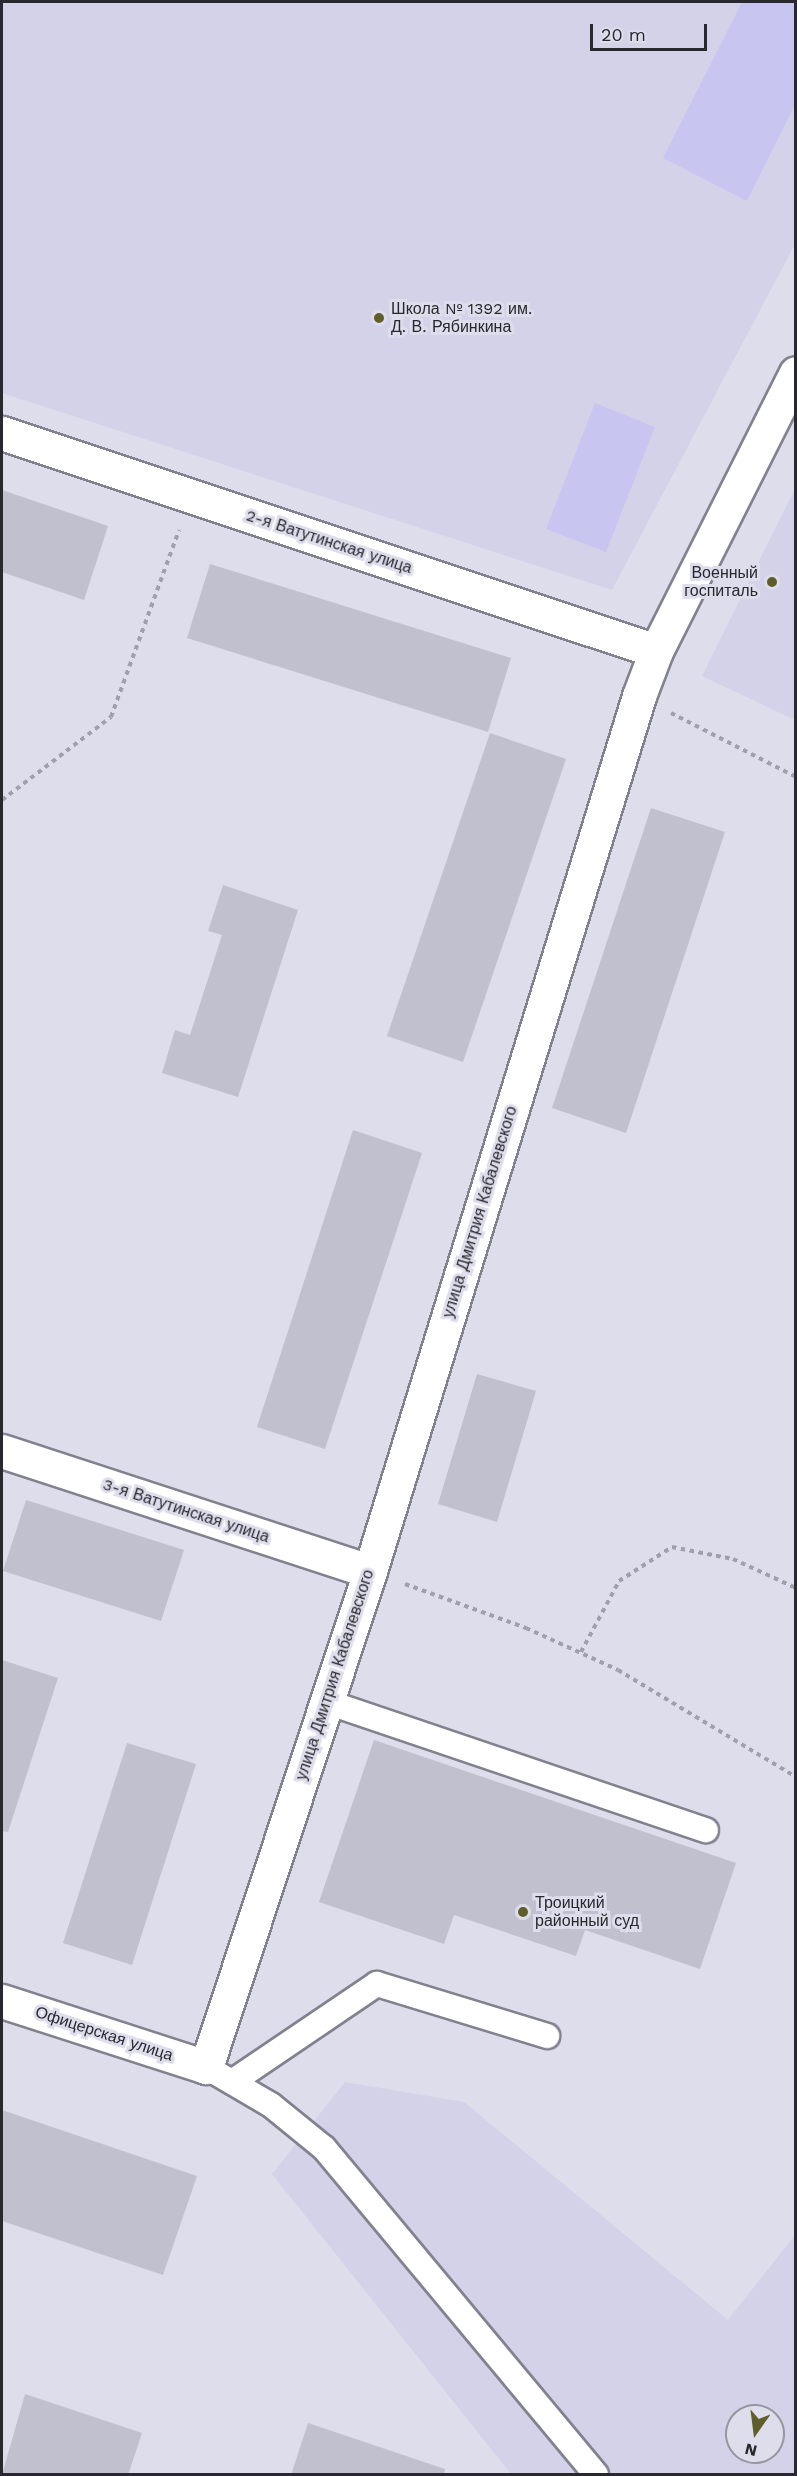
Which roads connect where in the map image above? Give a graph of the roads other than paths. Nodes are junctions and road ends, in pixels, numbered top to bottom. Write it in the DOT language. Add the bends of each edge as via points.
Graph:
graph roads {
  1 [pos="795,373"];
  2 [pos="2,433"];
  3 [pos="656,651"];
  4 [pos="2,1451"];
  5 [pos="370,1571"];
  6 [pos="327,1702"];
  7 [pos="706,1830"];
  8 [pos="2,2001"];
  9 [pos="547,2036"];
  10 [pos="219,2074"];
  11 [pos="596,2475"];
  1 -- 3 [label="street, улица Дмитрия Кабалевского"];
  2 -- 3 [label="street, 2-я Ватутинская улица"];
  3 -- 5 [label="street, улица Дмитрия Кабалевского"];
  4 -- 5 [label="street, 3-я Ватутинская улица"];
  5 -- 6 [label="street, улица Дмитрия Кабалевского"];
  6 -- 7 [label="lane"];
  6 -- 10 [label="street, улица Дмитрия Кабалевского"];
  8 -- 10 [label="street, Офицерская улица"];
  9 -- 10 [label="lane" via="377,1984"];
  10 -- 11 [label="lane" via="324,2148"];
}
